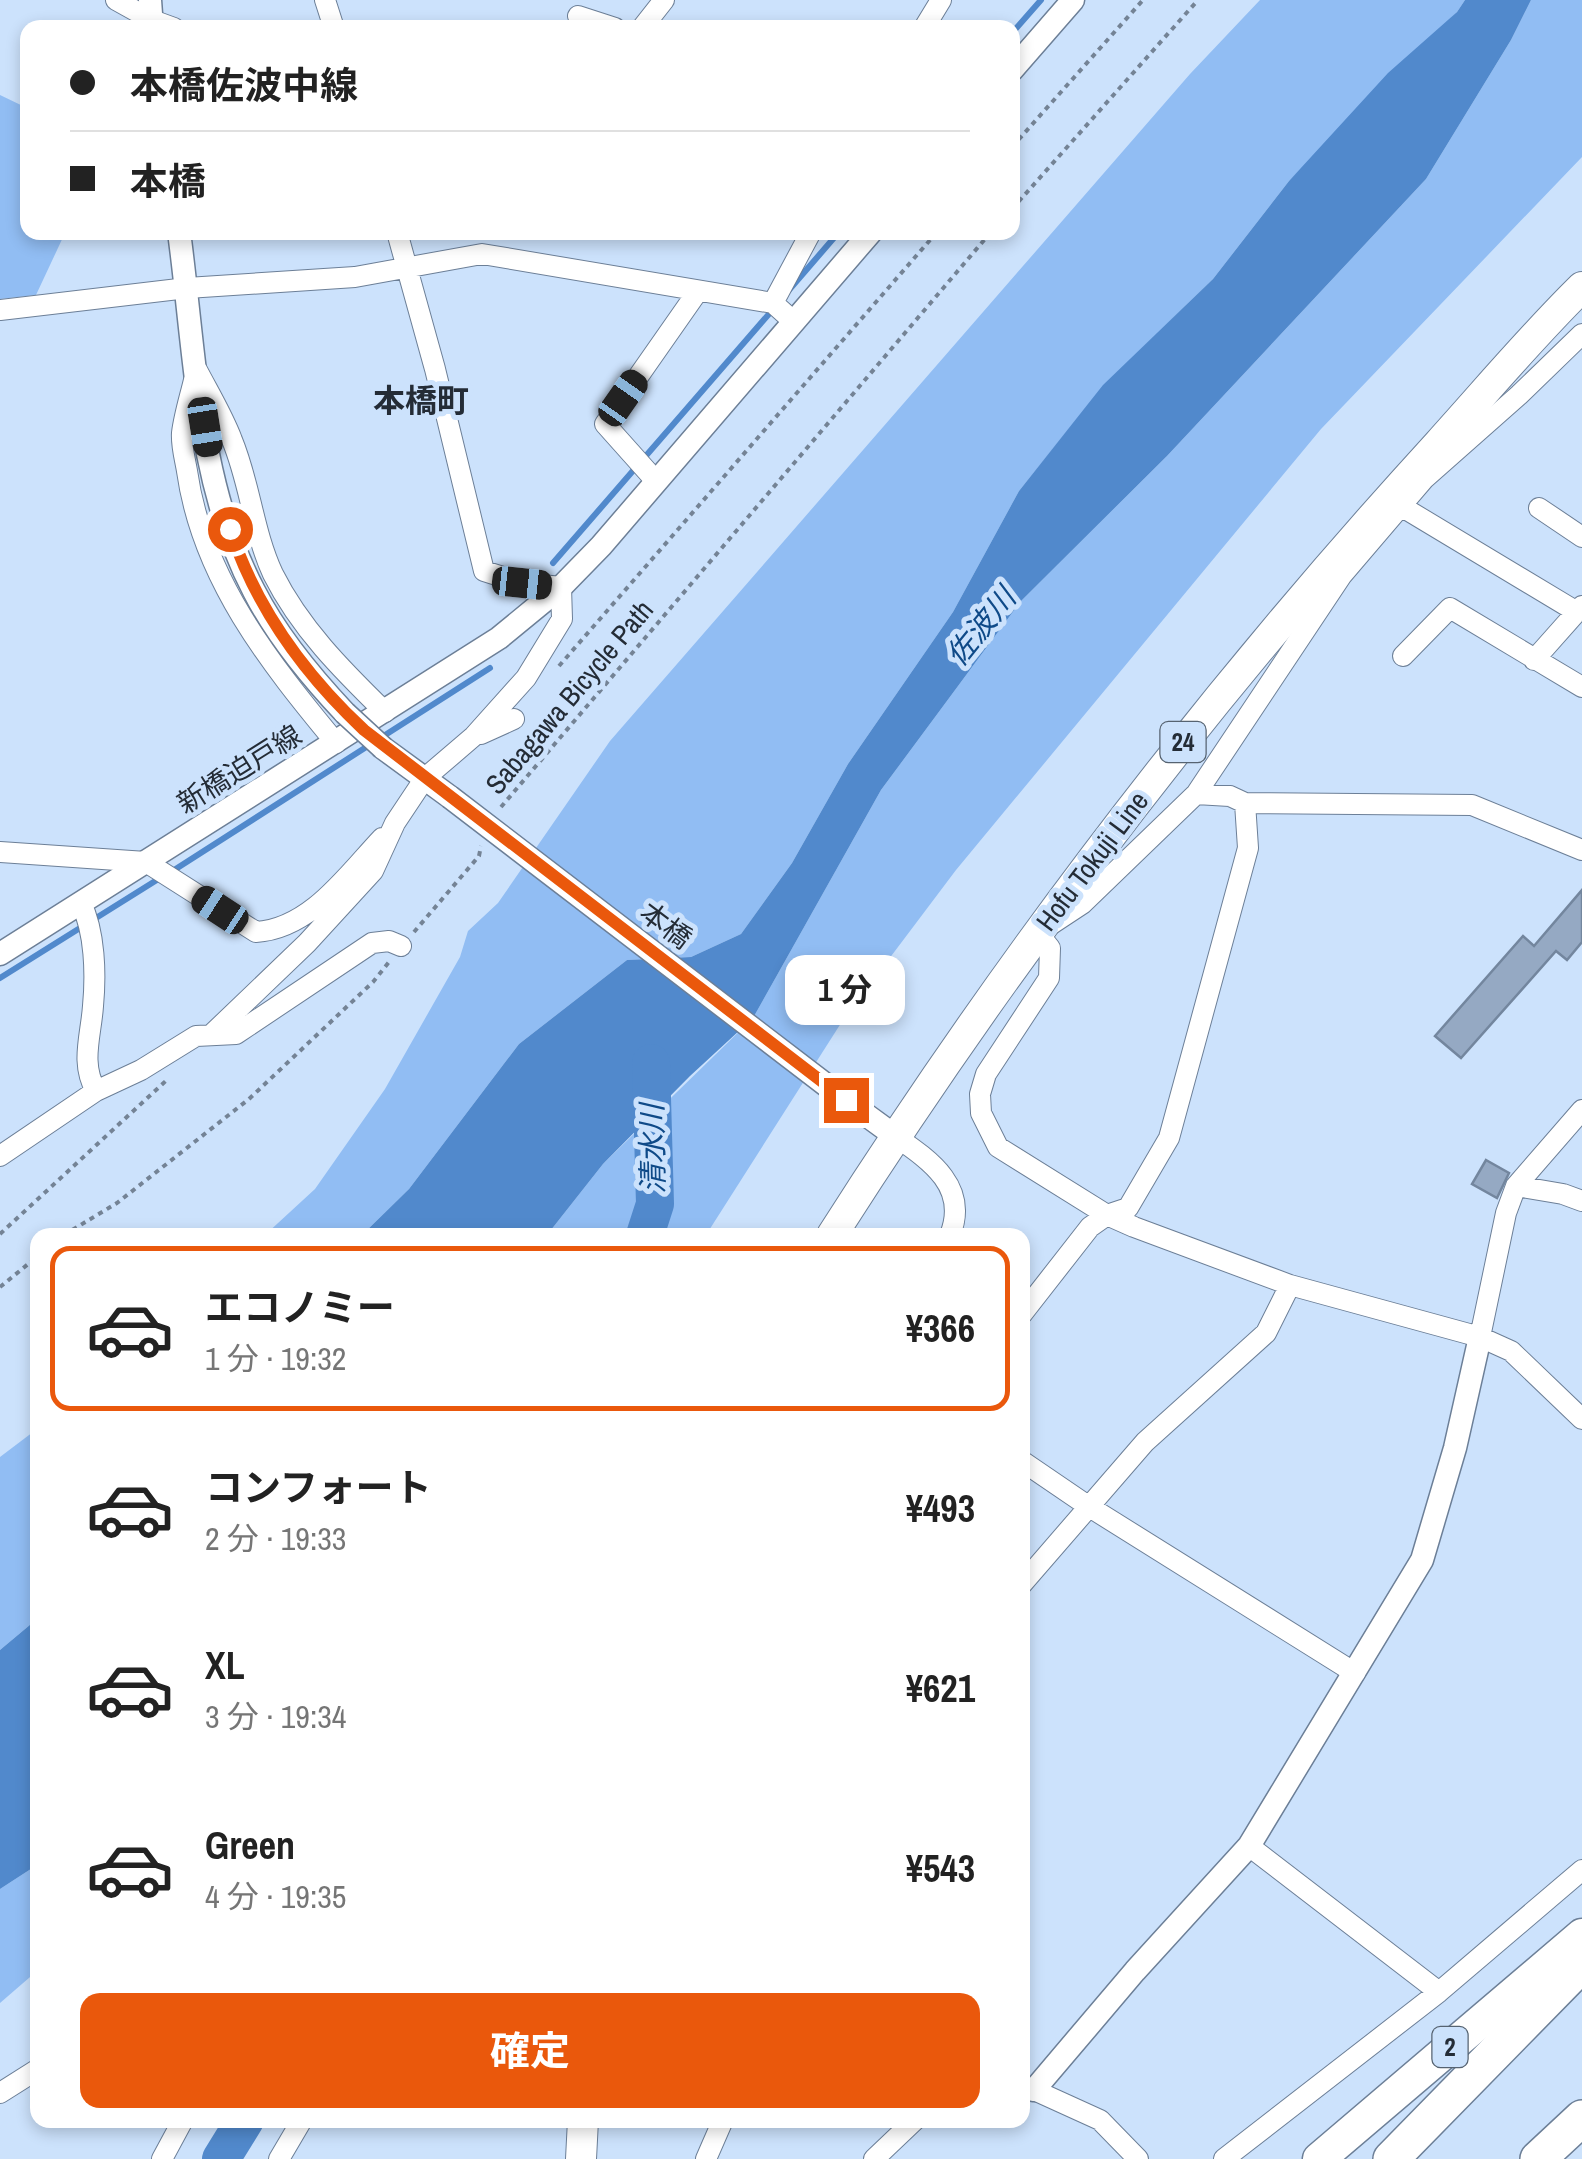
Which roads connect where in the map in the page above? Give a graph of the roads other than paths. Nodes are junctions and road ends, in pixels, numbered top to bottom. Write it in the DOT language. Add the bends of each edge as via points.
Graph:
graph roads {
  1 [pos="116,0"];
  2 [pos="664,0"];
  3 [pos="1073,0"];
  4 [pos="578,16"];
  5 [pos="157,19"];
  6 [pos="590,20"];
  7 [pos="648,20"];
  8 [pos="1020,61"];
  9 [pos="181,240"];
  10 [pos="399,240"];
  11 [pos="807,240"];
  12 [pos="863,240"];
  13 [pos="406,268"];
  14 [pos="1582,286"];
  15 [pos="187,288"];
  16 [pos="698,291"];
  17 [pos="773,302"];
  18 [pos="0,310"];
  19 [pos="793,321"];
  20 [pos="1582,334"];
  21 [pos="196,368"];
  22 [pos="655,480"];
  23 [pos="1395,503"];
  24 [pos="1539,508"];
  25 [pos="1582,538"];
  26 [pos="561,587"];
  27 [pos="1579,609"];
  28 [pos="1403,656"];
  29 [pos="1534,660"];
  30 [pos="1582,687"];
  31 [pos="385,712"];
  32 [pos="514,719"];
  33 [pos="474,736"];
  34 [pos="336,743"];
  35 [pos="425,778"];
  36 [pos="1196,794"];
  37 [pos="1245,803"];
  38 [pos="395,824"];
  39 [pos="1582,850"];
  40 [pos="0,852"];
  41 [pos="146,862"];
  42 [pos="82,903"];
  43 [pos="1038,933"];
  44 [pos="402,946"];
  45 [pos="0,954"];
  46 [pos="211,1035"];
  47 [pos="96,1091"];
  48 [pos="1582,1110"];
  49 [pos="895,1136"];
  50 [pos="0,1156"];
  51 [pos="1516,1186"];
  52 [pos="1582,1201"];
  53 [pos="1107,1215"];
  54 [pos="836,1228"];
  55 [pos="953,1228"];
  56 [pos="1290,1285"];
  57 [pos="1030,1304"];
  58 [pos="1480,1336"];
  59 [pos="1582,1419"];
  60 [pos="1030,1466"];
  61 [pos="1088,1506"];
  62 [pos="1030,1575"];
  63 [pos="1355,1673"];
  64 [pos="1249,1846"];
  65 [pos="1582,1870"];
  66 [pos="1582,1935"];
  67 [pos="1582,1964"];
  68 [pos="1439,1992"];
  69 [pos="30,2074"];
  70 [pos="1030,2087"];
  71 [pos="1030,2090"];
  72 [pos="0,2093"];
  73 [pos="1582,2118"];
  74 [pos="179,2128"];
  75 [pos="297,2128"];
  76 [pos="582,2128"];
  77 [pos="720,2128"];
  78 [pos="907,2128"];
  79 [pos="162,2159"];
  80 [pos="279,2159"];
  81 [pos="581,2159"];
  82 [pos="706,2159"];
  83 [pos="874,2159"];
  84 [pos="1138,2159"];
  85 [pos="1224,2159"];
  86 [pos="1318,2159"];
  87 [pos="1391,2159"];
  88 [pos="1538,2159"];
  1 -- 5 [label="street"];
  2 -- 7 [label="street"];
  3 -- 8 [label="street"];
  4 -- 6 [label="street"];
  9 -- 15 [label="street, 本橋"];
  10 -- 13 [label="street"];
  11 -- 17 [label="street"];
  12 -- 19 [label="street, 新橋迫戸線"];
  13 -- 15 [label="street"];
  13 -- 16 [label="street" via="482,254"];
  13 -- 26 [label="street" via="484,571"];
  14 -- 23 [label="main road, Hofu Tokuji Line / 24"];
  15 -- 18 [label="street"];
  15 -- 21 [label="street, 本橋"];
  16 -- 17 [label="street"];
  16 -- 22 [label="street" via="604,424"];
  17 -- 19 [label="street"];
  19 -- 22 [label="street, 新橋迫戸線"];
  20 -- 23 [label="street"];
  21 -- 31 [label="street" via="233,441 273,574 335,663"];
  21 -- 34 [label="street" via="182,435 202,537 249,630"];
  21 -- 35 [label="street, 本橋, bridge" via="222,507 254,590 315,681"];
  22 -- 26 [label="street, 新橋迫戸線"];
  23 -- 27 [label="street"];
  23 -- 36 [label="street"];
  23 -- 43 [label="main road, Hofu Tokuji Line / 24" via="1192,731"];
  24 -- 25 [label="street"];
  26 -- 31 [label="street, 新橋迫戸線" via="499,638"];
  26 -- 33 [label="street" via="562,619 526,678"];
  27 -- 29 [label="street"];
  28 -- 29 [label="street" via="1450,608"];
  29 -- 30 [label="street"];
  31 -- 34 [label="street, 新橋迫戸線"];
  32 -- 33 [label="street"];
  33 -- 35 [label="street"];
  34 -- 41 [label="street, 新橋迫戸線"];
  35 -- 38 [label="street"];
  35 -- 49 [label="street, 本橋, bridge"];
  36 -- 37 [label="street"];
  36 -- 43 [label="street" via="1082,904"];
  37 -- 39 [label="street" via="1472,805"];
  37 -- 53 [label="street" via="1248,848 1168,1138 1128,1208"];
  38 -- 41 [label="street" via="334,890 274,931 256,932"];
  38 -- 46 [label="street" via="373,871"];
  40 -- 41 [label="street"];
  41 -- 42 [label="street, 新橋迫戸線"];
  42 -- 45 [label="street, 新橋迫戸線"];
  42 -- 47 [label="street" via="91,922 94,1003 86,1052"];
  43 -- 49 [label="main road, Hofu Tokuji Line / 24"];
  43 -- 53 [label="street" via="1050,948 1049,978 986,1074 981,1114 998,1148"];
  44 -- 46 [label="street" via="372,943 236,1034"];
  46 -- 47 [label="street" via="196,1036"];
  47 -- 50 [label="street"];
  48 -- 51 [label="street"];
  49 -- 54 [label="main road, Hofu Tokuji Line / 24"];
  49 -- 55 [label="street" via="943,1176 954,1195"];
  51 -- 52 [label="street"];
  51 -- 58 [label="street"];
  53 -- 56 [label="street"];
  53 -- 57 [label="street"];
  56 -- 58 [label="street"];
  56 -- 61 [label="street" via="1266,1333 1145,1442"];
  58 -- 59 [label="street" via="1511,1351"];
  58 -- 63 [label="street" via="1422,1560"];
  60 -- 61 [label="street"];
  61 -- 62 [label="street"];
  61 -- 63 [label="street"];
  63 -- 64 [label="street"];
  64 -- 68 [label="street"];
  64 -- 70 [label="street"];
  65 -- 68 [label="street"];
  66 -- 86 [label="highway, 2"];
  67 -- 87 [label="highway"];
  68 -- 85 [label="street"];
  69 -- 72 [label="street"];
  71 -- 84 [label="street" via="1100,2120"];
  73 -- 88 [label="highway"];
  74 -- 79 [label="street"];
  75 -- 80 [label="street"];
  76 -- 81 [label="main road"];
  77 -- 82 [label="street"];
  78 -- 83 [label="street"];
}
